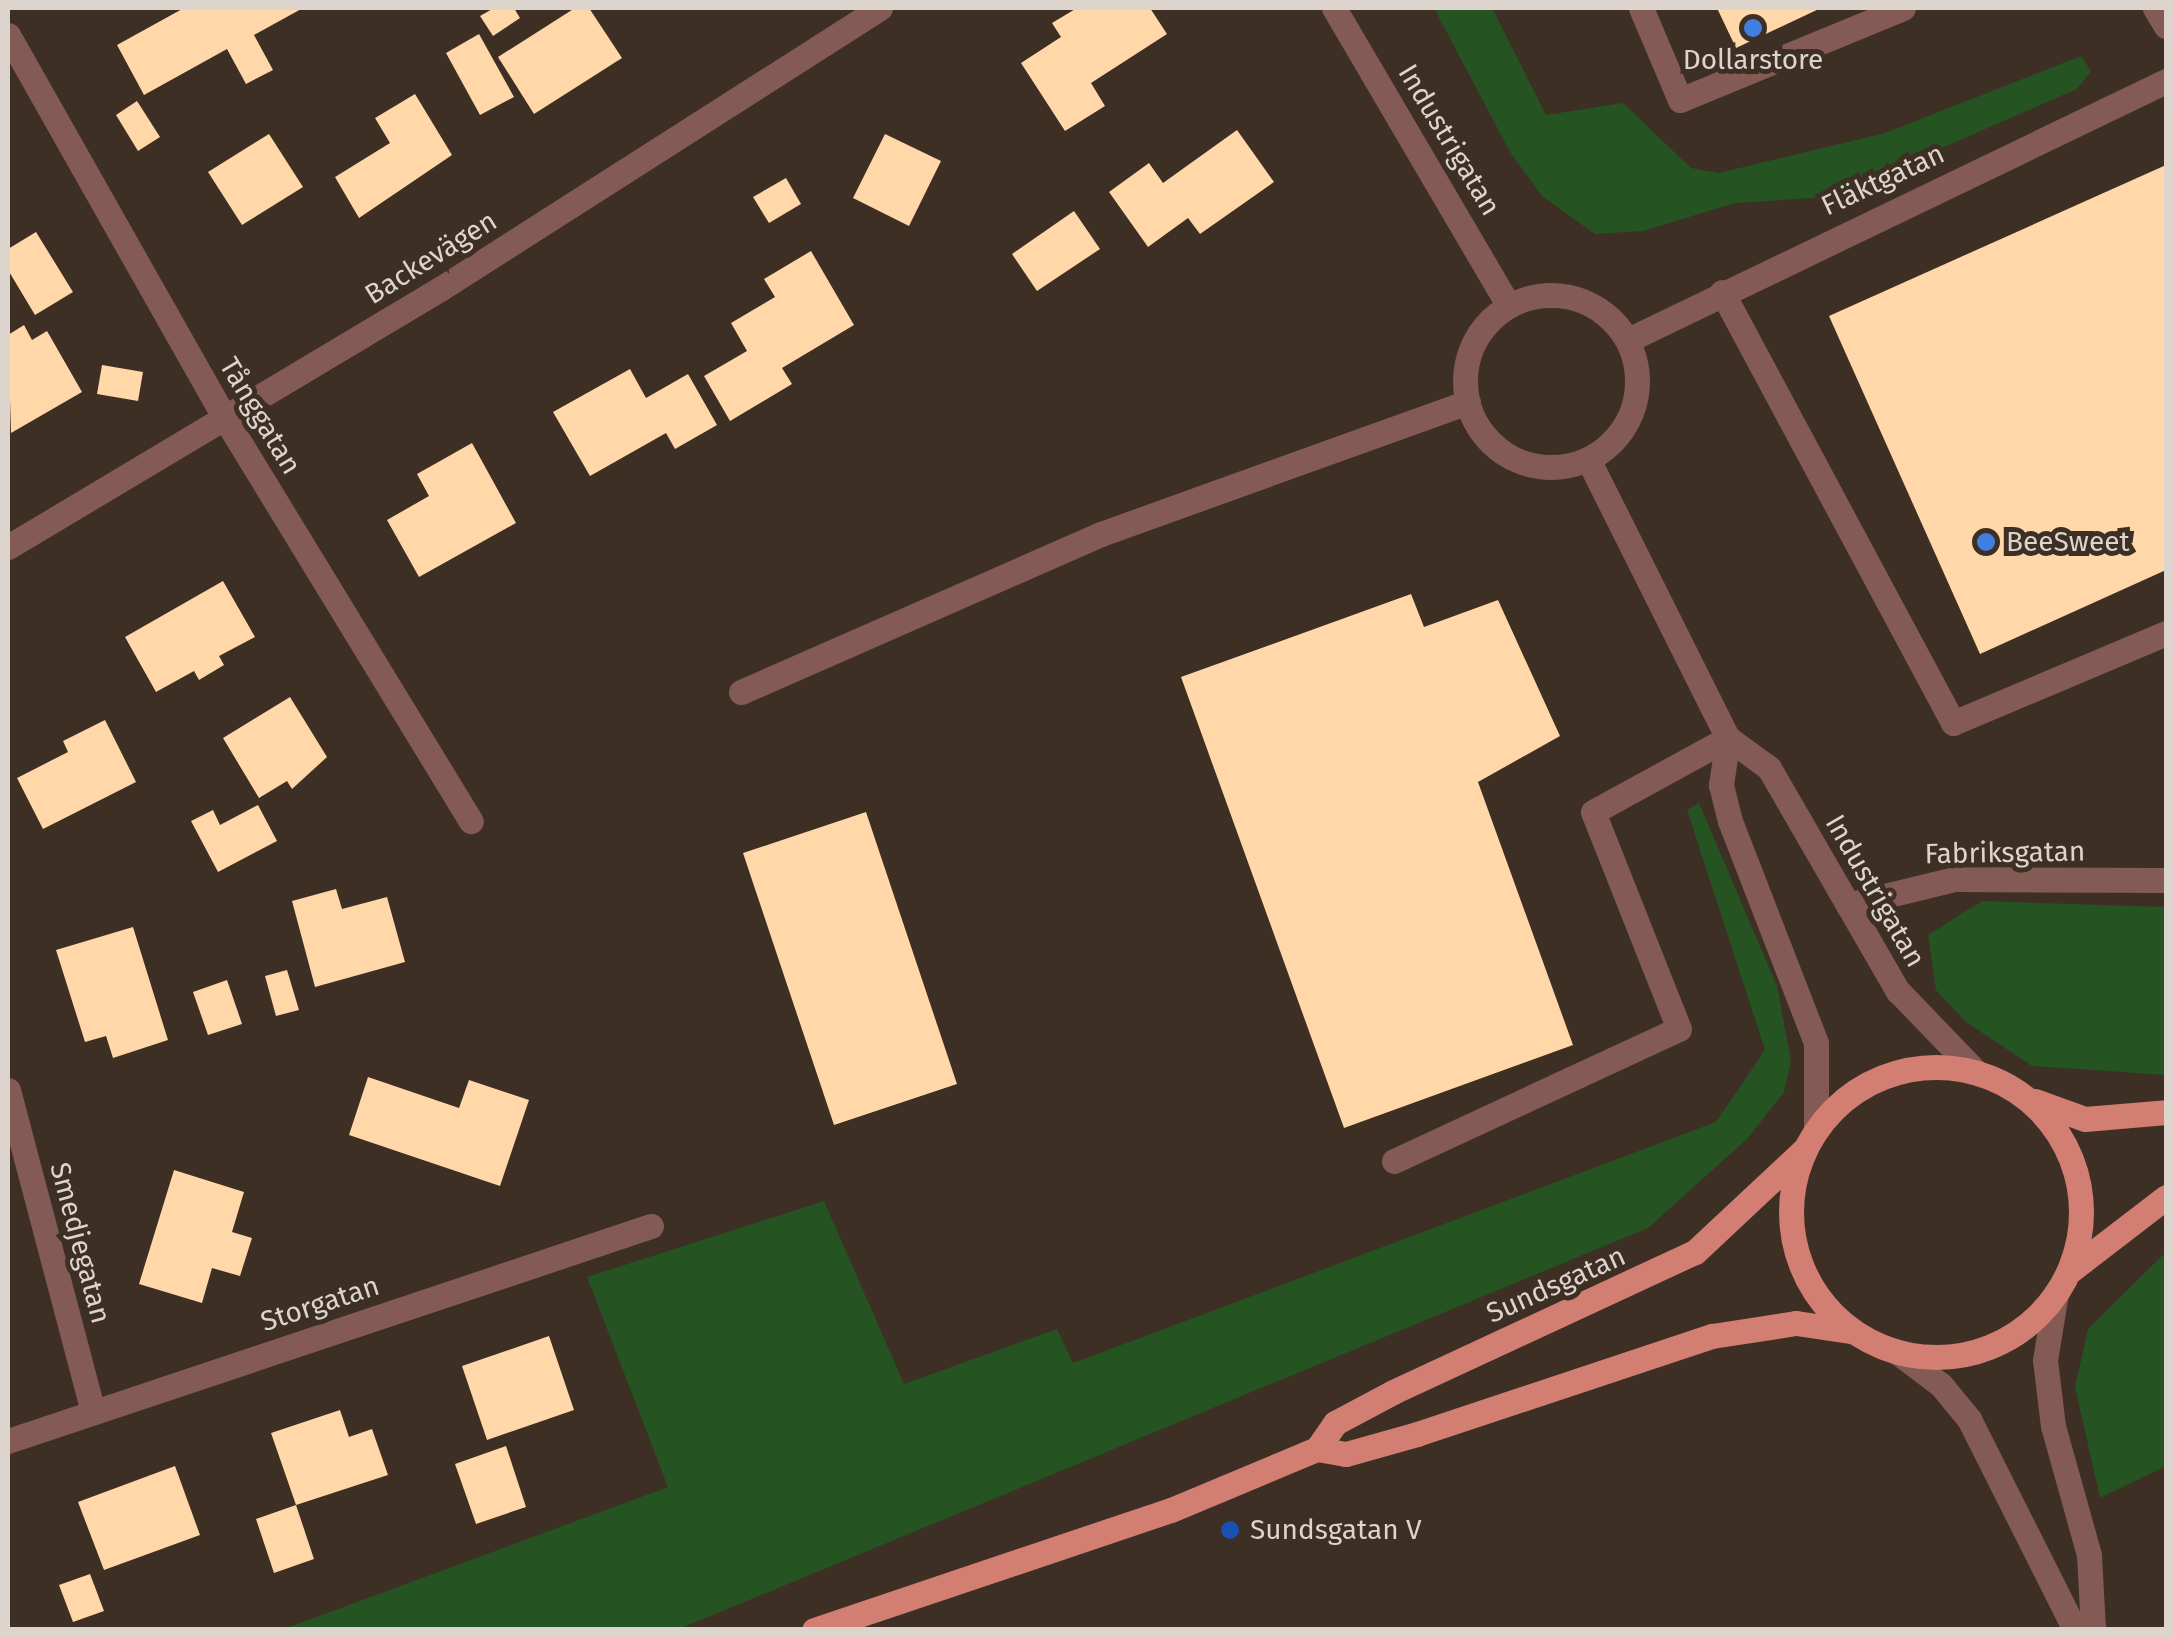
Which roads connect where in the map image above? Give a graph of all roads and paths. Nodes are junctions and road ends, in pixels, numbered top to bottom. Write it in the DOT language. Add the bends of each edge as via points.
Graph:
graph roads {
  1 [pos="880,8"];
  2 [pos="1334,8"];
  3 [pos="1641,8"];
  4 [pos="1903,8"];
  5 [pos="2155,8"];
  6 [pos="2166,26"];
  7 [pos="8,35"];
  8 [pos="2166,81"];
  9 [pos="1722,292"];
  10 [pos="1508,305"];
  11 [pos="1628,340"];
  12 [pos="1468,402"];
  13 [pos="226,420"];
  14 [pos="1588,459"];
  15 [pos="8,548"];
  16 [pos="2166,633"];
  17 [pos="741,692"];
  18 [pos="1728,738"];
  19 [pos="471,821"];
  20 [pos="2166,880"];
  21 [pos="1848,905"];
  22 [pos="1976,1072"];
  23 [pos="8,1090"];
  24 [pos="2017,1091"];
  25 [pos="2166,1112"];
  26 [pos="1810,1140"];
  27 [pos="1394,1161"];
  28 [pos="2166,1197"];
  29 [pos="652,1226"];
  30 [pos="2062,1283"];
  31 [pos="1855,1332"];
  32 [pos="1896,1352"];
  33 [pos="93,1412"];
  34 [pos="8,1440"];
  35 [pos="1317,1449"];
  36 [pos="814,1630"];
  37 [pos="2075,1630"];
  38 [pos="2093,1630"];
  1 -- 13 [label="street, Backevägen"];
  2 -- 10 [label="street, Industrigatan"];
  3 -- 4 [label="street" via="1680,100"];
  5 -- 6 [label="street"];
  7 -- 13 [label="street, Tånggatan"];
  8 -- 9 [label="street, Fläktgatan"];
  9 -- 11 [label="street, Fläktgatan"];
  9 -- 16 [label="street" via="1953,723"];
  10 -- 11 [label="street" via="1541,294 1576,298 1606,314"];
  10 -- 12 [label="street" via="1483,326 1468,356"];
  11 -- 14 [label="street" via="1638,374 1634,408 1616,438"];
  12 -- 14 [label="street" via="1497,447 1522,463"];
  12 -- 17 [label="street" via="1119,527"];
  13 -- 15 [label="street, Backevägen"];
  13 -- 19 [label="street, Tånggatan"];
  14 -- 18 [label="street, Industrigatan"];
  18 -- 21 [label="street, Industrigatan" via="1769,768"];
  18 -- 26 [label="street" via="1720,785 1730,821 1816,1043"];
  18 -- 27 [label="street" via="1593,812 1679,1029"];
  20 -- 21 [label="street, Fabriksgatan" via="1955,878"];
  21 -- 22 [label="street, Industrigatan" via="1926,1028"];
  22 -- 24 [label="main road"];
  22 -- 26 [label="main road" via="1931,1067 1886,1075 1847,1098"];
  23 -- 33 [label="street, Smedjegatan"];
  24 -- 25 [label="main road" via="2084,1118"];
  24 -- 30 [label="main road" via="2051,1122 2073,1162 2081,1218"];
  26 -- 31 [label="main road" via="1792,1194 1796,1250 1822,1302"];
  26 -- 35 [label="main road, Sundsgatan" via="1695,1252 1392,1392 1335,1423"];
  28 -- 30 [label="main road"];
  29 -- 33 [label="street, Storgatan"];
  30 -- 32 [label="main road" via="2026,1326 1986,1348 1941,1357"];
  30 -- 38 [label="street" via="2045,1360 2089,1556"];
  31 -- 32 [label="main road"];
  31 -- 35 [label="main road, Sundsgatan" via="1796,1323 1712,1336 1417,1434 1346,1454"];
  32 -- 37 [label="street" via="1941,1385 1969,1420"];
  33 -- 34 [label="street, Storgatan"];
  35 -- 36 [label="main road, Sundsgatan" via="1171,1510"];
}
